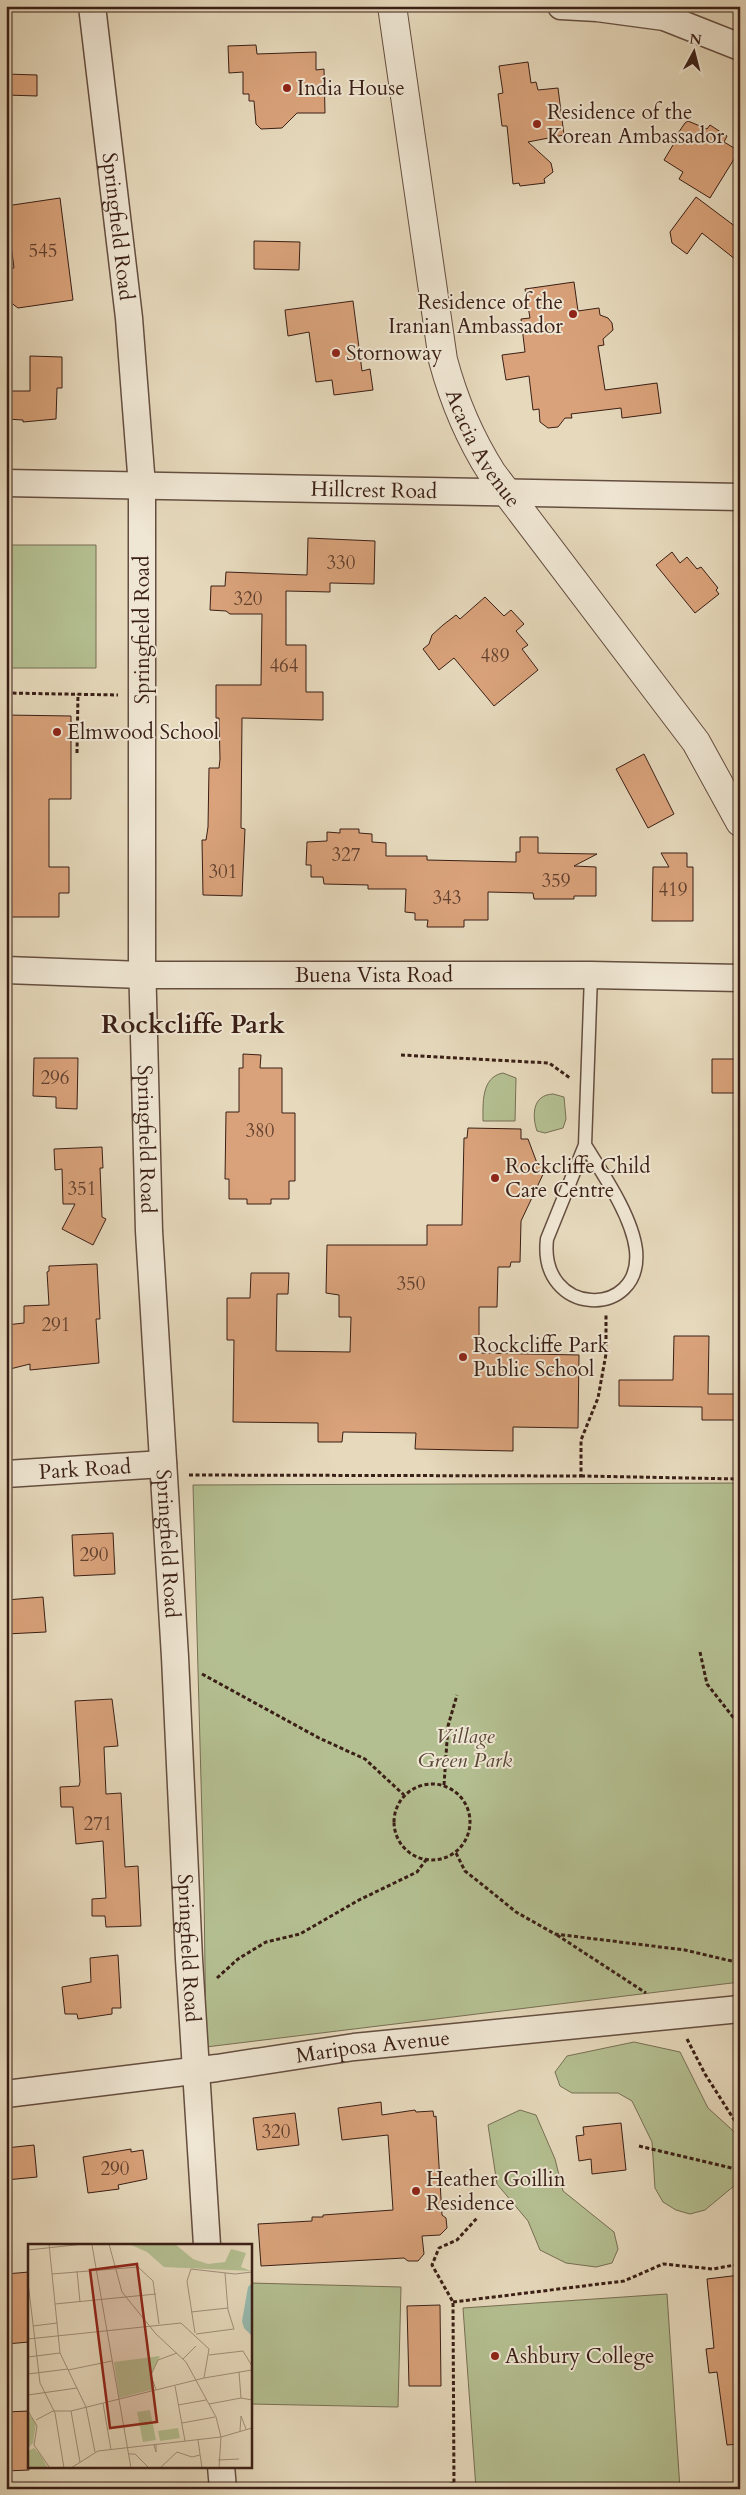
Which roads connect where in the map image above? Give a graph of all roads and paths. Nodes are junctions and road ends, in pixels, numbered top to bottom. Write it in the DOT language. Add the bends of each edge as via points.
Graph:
graph roads {
  1 [pos="92,6"];
  2 [pos="392,6"];
  3 [pos="561,6"];
  4 [pos="740,46"];
  5 [pos="6,483"];
  6 [pos="142,486"];
  7 [pos="508,491"];
  8 [pos="740,497"];
  9 [pos="6,693"];
  10 [pos="78,694"];
  11 [pos="143,695"];
  12 [pos="77,753"];
  13 [pos="740,822"];
  14 [pos="6,970"];
  15 [pos="142,975"];
  16 [pos="591,975"];
  17 [pos="740,978"];
  18 [pos="401,1055"];
  19 [pos="587,1092"];
  20 [pos="585,1144"];
  21 [pos="604,1300"];
  22 [pos="174,1469"];
  23 [pos="6,1474"];
  24 [pos="580,1476"];
  25 [pos="740,1479"];
  26 [pos="700,1652"];
  27 [pos="202,1674"];
  28 [pos="457,1695"];
  29 [pos="740,1721"];
  30 [pos="444,1785"];
  31 [pos="404,1795"];
  32 [pos="456,1853"];
  33 [pos="426,1860"];
  34 [pos="555,1934"];
  35 [pos="740,1963"];
  36 [pos="218,1978"];
  37 [pos="740,2009"];
  38 [pos="676,2016"];
  39 [pos="196,2070"];
  40 [pos="6,2094"];
  41 [pos="740,2129"];
  42 [pos="639,2146"];
  43 [pos="740,2170"];
  44 [pos="477,2218"];
  45 [pos="207,2244"];
  46 [pos="740,2264"];
  47 [pos="453,2302"];
  48 [pos="221,2468"];
  49 [pos="454,2483"];
  50 [pos="223,2489"];
  51 [pos="431,2489"];
  52 [pos="454,2489"];
  1 -- 6 [label="street, Springfield Road" via="129,318"];
  2 -- 7 [label="street, Acacia Avenue" via="443,360 467,429 492,473"];
  3 -- 4 [label="street" via="664,17"];
  5 -- 6 [label="street, Hillcrest Road"];
  6 -- 7 [label="street, Hillcrest Road"];
  6 -- 11 [label="street, Springfield Road"];
  7 -- 8 [label="street, Hillcrest Road"];
  7 -- 13 [label="street, Acacia Avenue" via="696,742"];
  9 -- 10 [label="path"];
  10 -- 11 [label="path"];
  10 -- 12 [label="path"];
  11 -- 15 [label="street, Springfield Road"];
  14 -- 15 [label="street, Buena Vista Road"];
  15 -- 16 [label="street, Buena Vista Road"];
  15 -- 22 [label="street, Springfield Road" via="149,1231"];
  16 -- 17 [label="street, Buena Vista Road"];
  16 -- 19 [label="lane"];
  18 -- 19 [label="path" via="550,1063"];
  19 -- 20 [label="lane"];
  20 -- 21 [label="lane" via="627,1221 636,1250 627,1284 613,1298"];
  20 -- 21 [label="lane" via="547,1239 545,1254 549,1271 563,1289 583,1298"];
  21 -- 24 [label="path" via="606,1354 598,1398 580,1440"];
  22 -- 23 [label="street, Park Road"];
  22 -- 24 [label="path"];
  22 -- 39 [label="street, Springfield Road" via="175,1657"];
  24 -- 25 [label="path"];
  26 -- 29 [label="path" via="707,1684 733,1718"];
  27 -- 31 [label="path" via="319,1738 365,1759"];
  28 -- 30 [label="path" via="448,1726"];
  30 -- 31 [label="path" via="422,1784"];
  30 -- 32 [label="path" via="461,1796 470,1815 468,1836"];
  31 -- 33 [label="path" via="394,1815 397,1837 412,1854"];
  32 -- 33 [label="path" via="442,1859"];
  32 -- 34 [label="path" via="465,1870 489,1890 516,1912"];
  33 -- 36 [label="path" via="417,1872 300,1934 266,1942 238,1959"];
  34 -- 35 [label="path" via="685,1950"];
  34 -- 38 [label="path"];
  37 -- 38 [label="street, Mariposa Avenue"];
  38 -- 39 [label="street, Mariposa Avenue" via="354,2047"];
  38 -- 41 [label="path" via="705,2074"];
  39 -- 40 [label="street, Mariposa Avenue"];
  39 -- 45 [label="street, Springfield Road"];
  42 -- 43 [label="path"];
  44 -- 47 [label="path" via="457,2240 439,2248 432,2265"];
  46 -- 47 [label="path" via="713,2269 663,2264 624,2281"];
  47 -- 49 [label="path"];
  48 -- 50 [label="street"];
  49 -- 51 [label="path"];
  49 -- 52 [label="path"];
}
